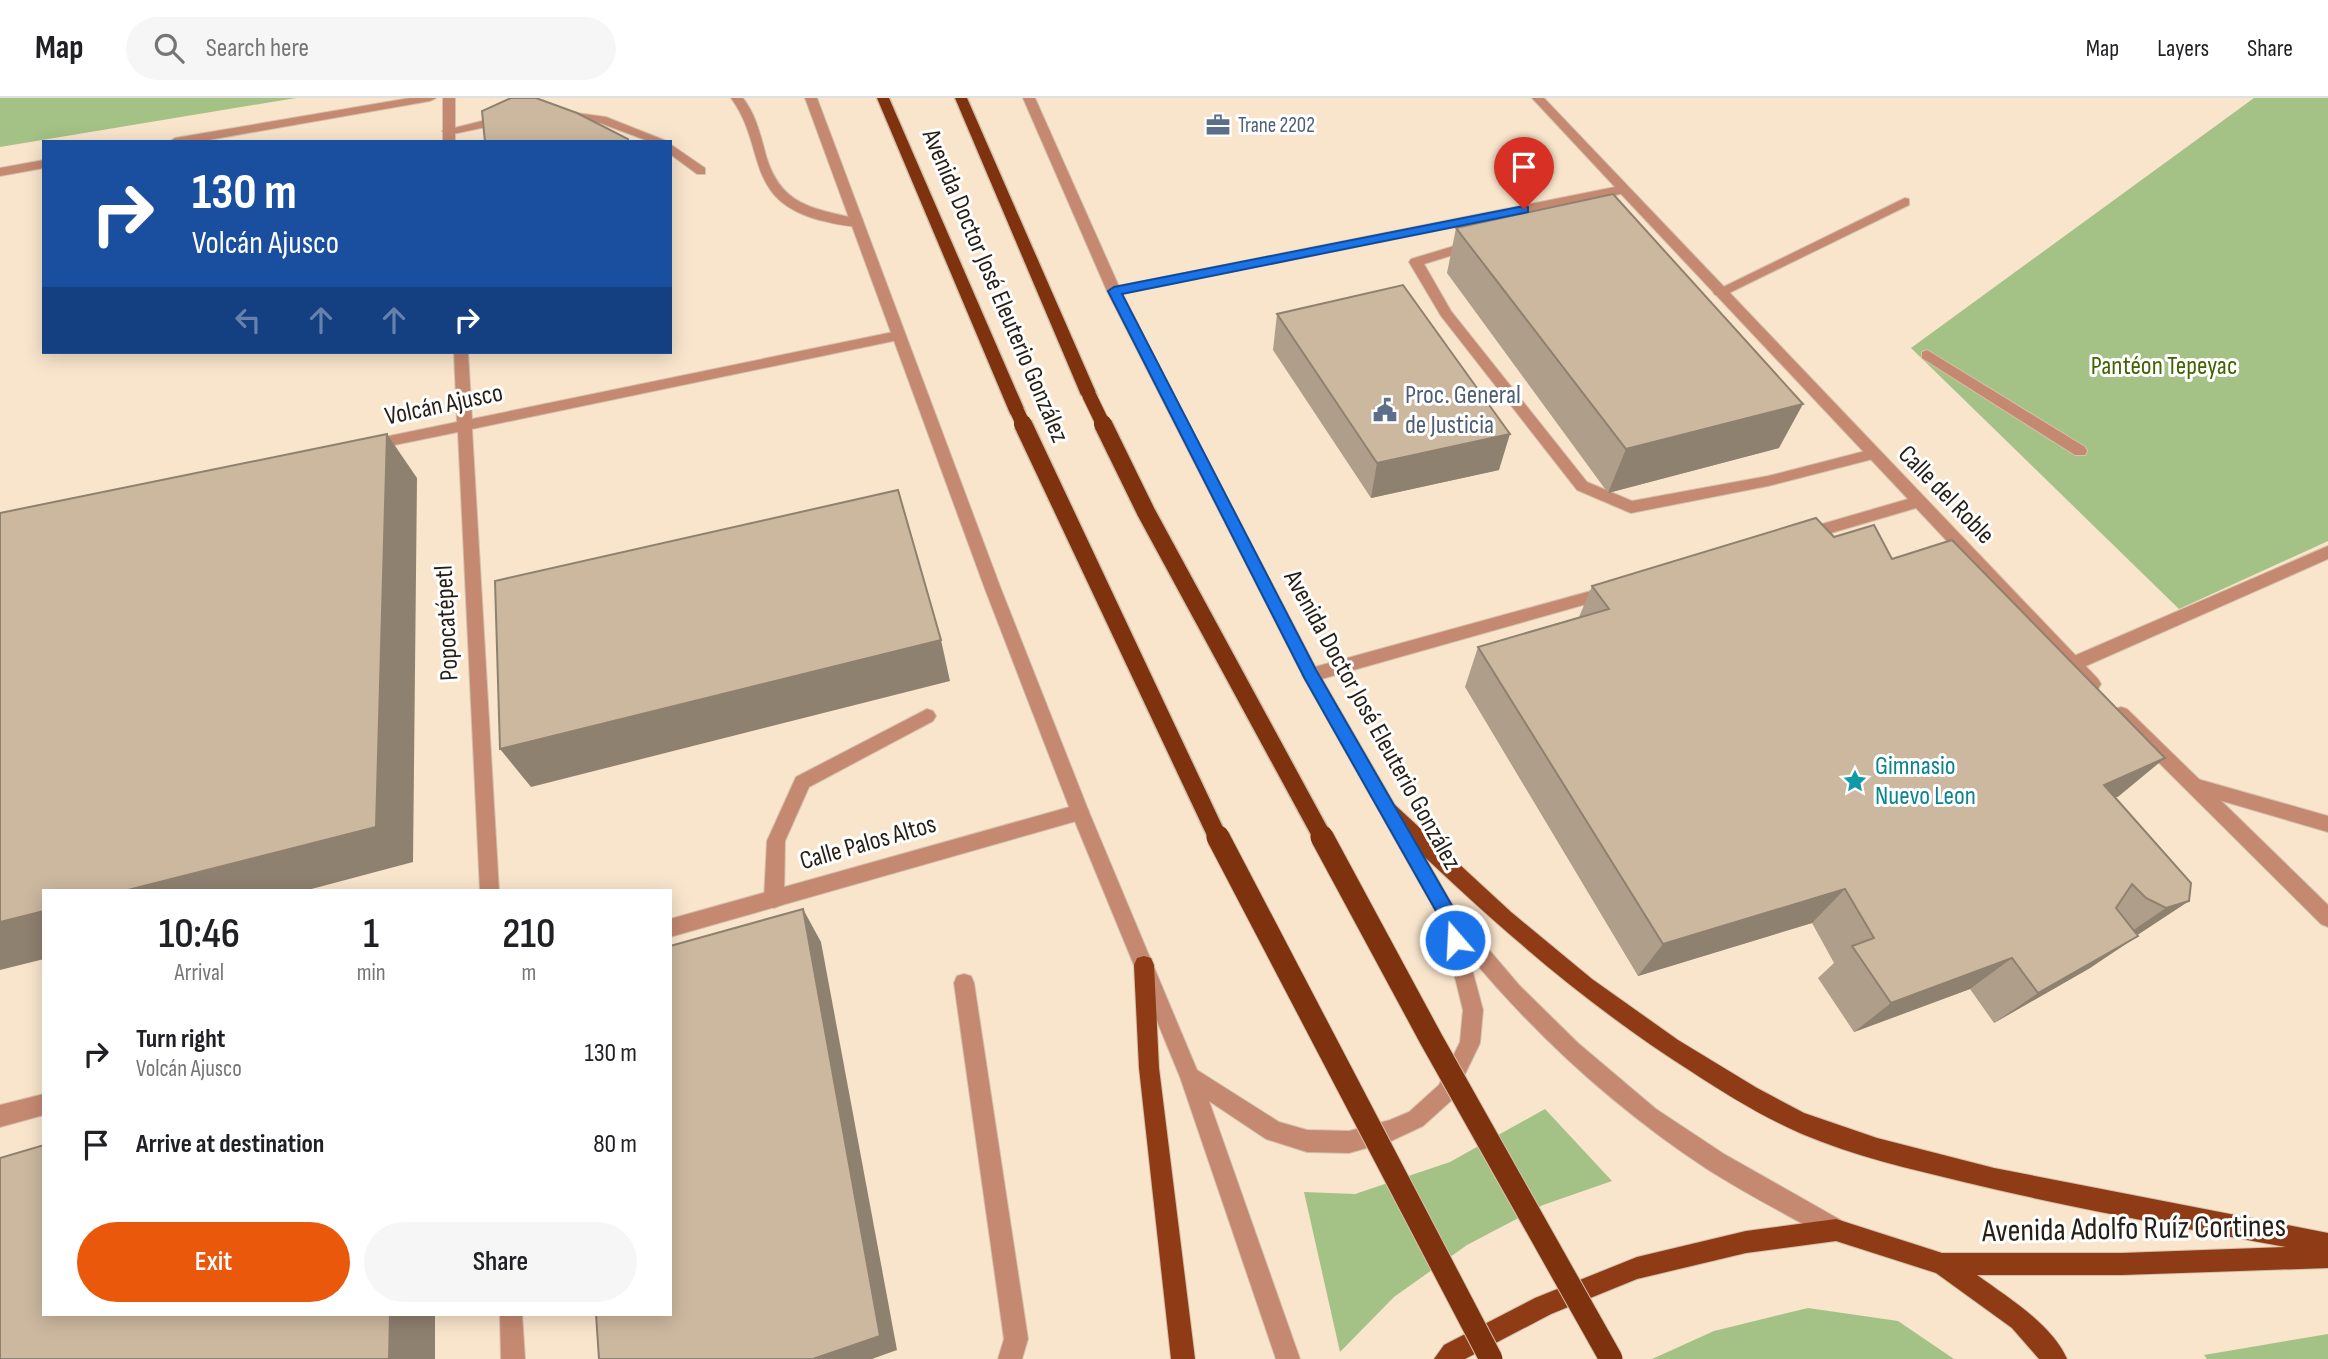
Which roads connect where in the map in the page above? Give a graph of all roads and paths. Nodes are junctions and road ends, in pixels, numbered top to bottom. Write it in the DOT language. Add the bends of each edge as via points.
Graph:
graph roads {
  1 [pos="430,98"];
  2 [pos="449,98"];
  3 [pos="737,98"];
  4 [pos="811,98"];
  5 [pos="883,98"];
  6 [pos="961,98"];
  7 [pos="1029,98"];
  8 [pos="1538,98"];
  9 [pos="544,115"];
  10 [pos="522,117"];
  11 [pos="449,137"];
  12 [pos="187,140"];
  13 [pos="657,140"];
  14 [pos="672,149"];
  15 [pos="42,164"];
  16 [pos="701,171"];
  17 [pos="0,172"];
  18 [pos="1626,189"];
  19 [pos="1905,202"];
  20 [pos="858,223"];
  21 [pos="1488,239"];
  22 [pos="1114,291"];
  23 [pos="1720,292"];
  24 [pos="898,336"];
  25 [pos="461,354"];
  26 [pos="1927,355"];
  27 [pos="1017,411"];
  28 [pos="465,425"];
  29 [pos="355,448"];
  30 [pos="2080,451"];
  31 [pos="1872,454"];
  32 [pos="1918,502"];
  33 [pos="1784,541"];
  34 [pos="2328,552"];
  35 [pos="1624,588"];
  36 [pos="2073,664"];
  37 [pos="1311,675"];
  38 [pos="927,716"];
  39 [pos="2194,786"];
  40 [pos="1389,811"];
  41 [pos="1080,812"];
  42 [pos="2328,824"];
  43 [pos="490,889"];
  44 [pos="774,899"];
  45 [pos="1449,916"];
  46 [pos="2328,918"];
  47 [pos="672,927"];
  48 [pos="1144,965"];
  49 [pos="964,983"];
  50 [pos="1190,1077"];
  51 [pos="42,1105"];
  52 [pos="0,1116"];
  53 [pos="1836,1230"];
  54 [pos="2328,1244"];
  55 [pos="2328,1257"];
  56 [pos="1942,1264"];
  57 [pos="511,1316"];
  58 [pos="513,1359"];
  59 [pos="1010,1359"];
  60 [pos="1183,1359"];
  61 [pos="1287,1359"];
  62 [pos="1446,1359"];
  63 [pos="1491,1359"];
  64 [pos="1611,1359"];
  65 [pos="2055,1359"];
  1 -- 12 [label="street"];
  2 -- 11 [label="street"];
  3 -- 20 [label="street" via="749,113 769,178 789,204 813,216"];
  4 -- 20 [label="street"];
  5 -- 27 [label="highway, Avenida Doctor José Eleuterio González"];
  6 -- 64 [label="highway, Avenida Doctor José Eleuterio González, bridge" via="1089,395 1146,512 1418,1015"];
  7 -- 22 [label="street, Avenida Doctor José Eleuterio González"];
  8 -- 18 [label="street, Calle del Roble"];
  9 -- 13 [label="street" via="602,120"];
  10 -- 11 [label="street"];
  14 -- 16 [label="street"];
  15 -- 17 [label="street"];
  18 -- 22 [label="street"];
  18 -- 23 [label="street, Calle del Roble" via="1634,206"];
  19 -- 23 [label="street"];
  20 -- 24 [label="street"];
  21 -- 31 [label="street" via="1416,261 1446,313 1582,486 1631,507 1768,481"];
  22 -- 37 [label="street, Avenida Doctor José Eleuterio González"];
  23 -- 31 [label="street, Calle del Roble"];
  24 -- 28 [label="street, Volcán Ajusco"];
  24 -- 41 [label="street"];
  25 -- 28 [label="street, Popocatépetl"];
  26 -- 30 [label="street"];
  27 -- 63 [label="highway, Avenida Doctor José Eleuterio González, bridge" via="1222,846"];
  28 -- 29 [label="street, Volcán Ajusco"];
  28 -- 43 [label="street, Popocatépetl"];
  31 -- 32 [label="street, Calle del Roble"];
  32 -- 33 [label="street"];
  32 -- 36 [label="street, Calle del Roble"];
  34 -- 36 [label="street"];
  35 -- 37 [label="street"];
  36 -- 39 [label="street, Calle del Roble"];
  37 -- 40 [label="street, Avenida Doctor José Eleuterio González"];
  38 -- 44 [label="street" via="802,782 776,841"];
  39 -- 42 [label="street"];
  39 -- 46 [label="street, Calle del Roble"];
  40 -- 45 [label="street, Avenida Doctor José Eleuterio González"];
  40 -- 54 [label="main road" via="1490,906 1611,1005 1672,1049 1809,1126 1900,1155 2072,1197"];
  41 -- 44 [label="street, Calle Palos Altos"];
  41 -- 48 [label="street"];
  44 -- 47 [label="street, Calle Palos Altos"];
  45 -- 50 [label="street" via="1473,1010 1470,1043 1446,1092 1416,1119 1349,1142 1307,1142 1274,1131"];
  45 -- 53 [label="street, Avenida Doctor José Eleuterio González" via="1571,1050 1649,1116 1716,1162"];
  48 -- 50 [label="street"];
  48 -- 60 [label="main road" via="1149,1068"];
  49 -- 59 [label="street" via="1016,1339"];
  50 -- 61 [label="street"];
  51 -- 52 [label="street"];
  53 -- 56 [label="main road"];
  53 -- 62 [label="main road" via="1746,1242 1637,1268 1543,1306"];
  55 -- 56 [label="main road, Avenida Adolfo Ruíz Cortines"];
  56 -- 65 [label="main road" via="2020,1320"];
  57 -- 58 [label="street"];
}
